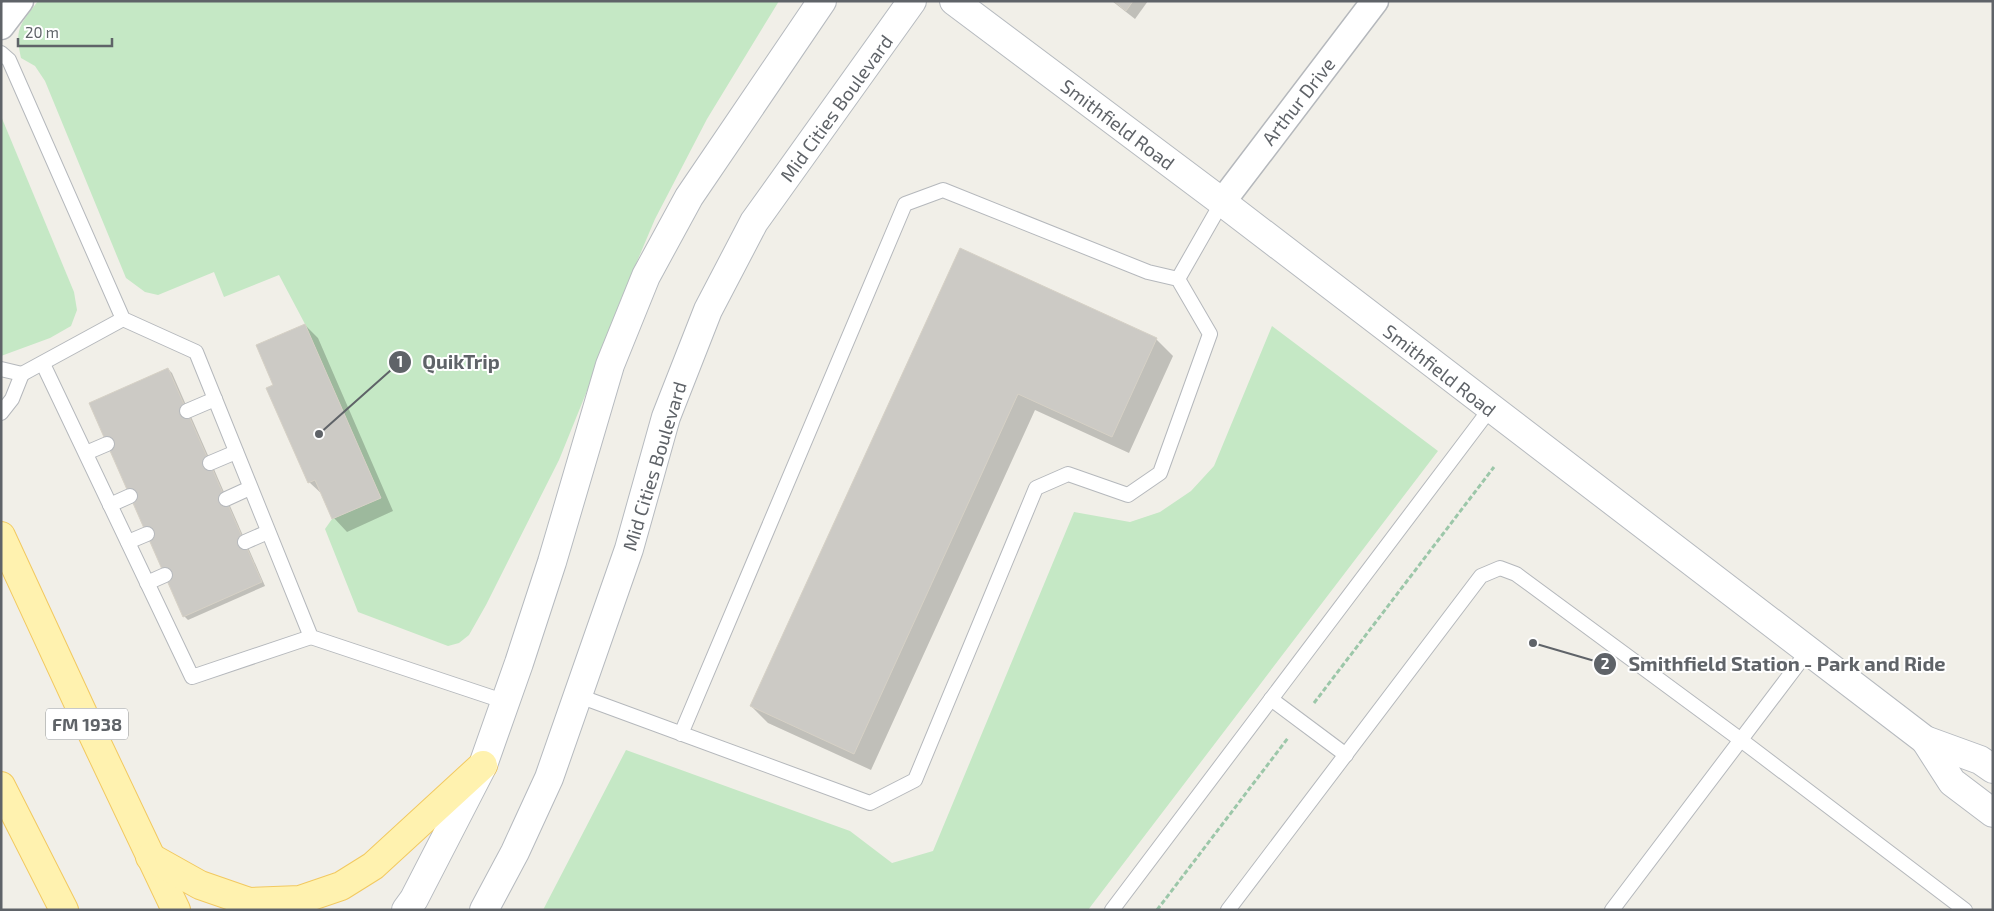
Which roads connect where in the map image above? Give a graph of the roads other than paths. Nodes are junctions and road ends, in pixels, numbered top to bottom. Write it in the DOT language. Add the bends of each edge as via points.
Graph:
graph roads {
  1 [pos="20,1"];
  2 [pos="822,1"];
  3 [pos="912,1"];
  4 [pos="954,1"];
  5 [pos="1375,1"];
  6 [pos="1,26"];
  7 [pos="1,53"];
  8 [pos="1222,202"];
  9 [pos="1178,279"];
  10 [pos="123,319"];
  11 [pos="43,364"];
  12 [pos="1,369"];
  13 [pos="22,374"];
  14 [pos="215,399"];
  15 [pos="1490,409"];
  16 [pos="187,411"];
  17 [pos="1,414"];
  18 [pos="107,444"];
  19 [pos="236,452"];
  20 [pos="86,453"];
  21 [pos="210,463"];
  22 [pos="250,488"];
  23 [pos="130,496"];
  24 [pos="226,499"];
  25 [pos="110,505"];
  26 [pos="268,532"];
  27 [pos="147,534"];
  28 [pos="1,536"];
  29 [pos="128,542"];
  30 [pos="244,542"];
  31 [pos="165,575"];
  32 [pos="147,583"];
  33 [pos="311,637"];
  34 [pos="1808,651"];
  35 [pos="579,696"];
  36 [pos="1271,699"];
  37 [pos="506,702"];
  38 [pos="681,734"];
  39 [pos="1741,740"];
  40 [pos="1925,740"];
  41 [pos="1346,755"];
  42 [pos="483,765"];
  43 [pos="1993,769"];
  44 [pos="1,786"];
  45 [pos="1993,813"];
  46 [pos="150,857"];
  47 [pos="64,910"];
  48 [pos="176,910"];
  49 [pos="406,910"];
  50 [pos="484,910"];
  51 [pos="1112,910"];
  52 [pos="1228,910"];
  53 [pos="1612,910"];
  54 [pos="1965,910"];
  1 -- 6 [label="street"];
  2 -- 37 [label="main road" via="689,197 646,276 610,365 552,562"];
  3 -- 35 [label="main road, Mid Cities Boulevard" via="754,222 708,310 666,417 629,549"];
  4 -- 8 [label="main road, Smithfield Road"];
  5 -- 8 [label="street, Arthur Drive"];
  7 -- 10 [label="lane" via="9,60"];
  8 -- 9 [label="lane"];
  8 -- 15 [label="main road, Smithfield Road"];
  9 -- 38 [label="lane" via="1148,272 943,190 905,204"];
  9 -- 38 [label="lane" via="1210,334 1160,473 1128,496 1068,474 1036,488 915,780 870,803"];
  10 -- 11 [label="lane"];
  10 -- 14 [label="lane" via="196,352"];
  11 -- 13 [label="lane"];
  11 -- 20 [label="lane"];
  12 -- 13 [label="lane"];
  13 -- 17 [label="lane" via="12,399"];
  14 -- 16 [label="lane"];
  14 -- 19 [label="lane"];
  15 -- 34 [label="main road, Smithfield Road"];
  15 -- 36 [label="lane"];
  18 -- 20 [label="lane"];
  19 -- 21 [label="lane"];
  19 -- 22 [label="lane"];
  20 -- 25 [label="lane"];
  22 -- 24 [label="lane"];
  22 -- 26 [label="lane"];
  23 -- 25 [label="lane"];
  25 -- 29 [label="lane"];
  26 -- 30 [label="lane"];
  26 -- 33 [label="lane"];
  27 -- 29 [label="lane"];
  28 -- 46 [label="main road, FM 1938"];
  29 -- 32 [label="lane"];
  31 -- 32 [label="lane"];
  32 -- 33 [label="lane" via="192,677"];
  33 -- 37 [label="lane"];
  34 -- 39 [label="lane"];
  34 -- 40 [label="main road, Smithfield Road"];
  35 -- 38 [label="lane"];
  35 -- 50 [label="main road, Mid Cities Boulevard" via="549,778"];
  36 -- 41 [label="lane"];
  36 -- 51 [label="lane"];
  37 -- 42 [label="main road"];
  39 -- 41 [label="lane" via="1516,574 1500,568 1482,576"];
  39 -- 53 [label="lane"];
  39 -- 54 [label="lane"];
  40 -- 43 [label="main road, Smithfield Road" via="1980,760"];
  40 -- 45 [label="main road, Smithfield Road" via="1952,782"];
  41 -- 52 [label="lane"];
  42 -- 46 [label="main road" via="373,866 341,886 300,900 249,902 200,885"];
  42 -- 49 [label="main road"];
  44 -- 47 [label="main road"];
  46 -- 48 [label="main road, FM 1938"];
}
